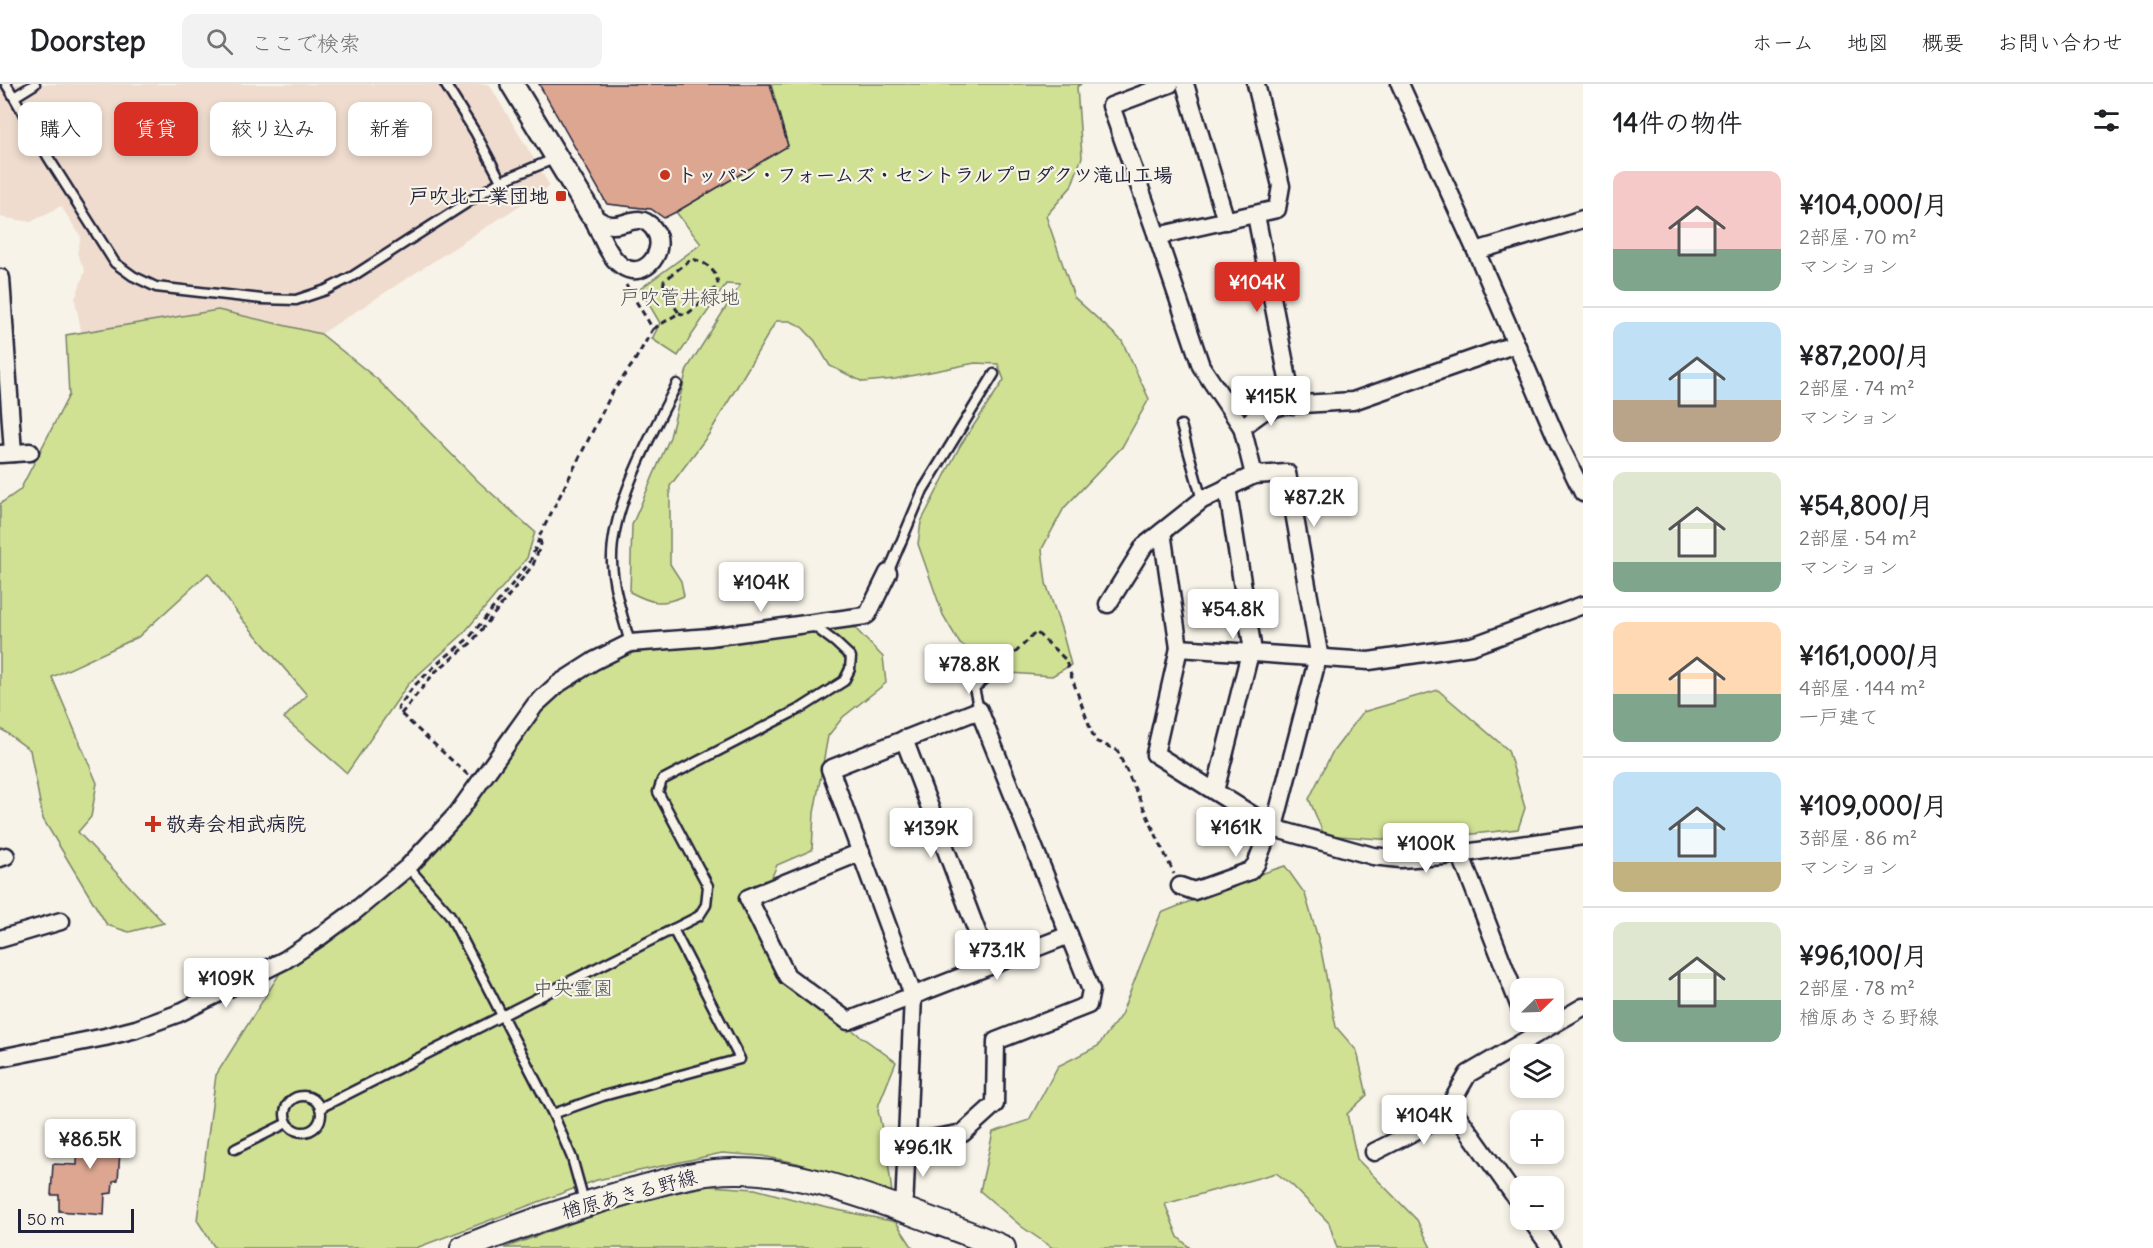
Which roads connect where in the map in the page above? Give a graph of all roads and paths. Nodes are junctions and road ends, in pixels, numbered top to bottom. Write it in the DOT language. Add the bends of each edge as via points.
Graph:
graph roads {
  1 [pos="6,84"];
  2 [pos="35,84"];
  3 [pos="445,84"];
  4 [pos="512,84"];
  5 [pos="1170,84"];
  6 [pos="1185,84"];
  7 [pos="1256,84"];
  8 [pos="1400,84"];
  9 [pos="14,97"];
  10 [pos="557,158"];
  11 [pos="501,181"];
  12 [pos="591,214"];
  13 [pos="1256,215"];
  14 [pos="1583,219"];
  15 [pos="1226,221"];
  16 [pos="1157,236"];
  17 [pos="1476,250"];
  18 [pos="1,278"];
  19 [pos="625,284"];
  20 [pos="1,305"];
  21 [pos="679,313"];
  22 [pos="653,329"];
  23 [pos="1516,345"];
  24 [pos="994,374"];
  25 [pos="677,384"];
  26 [pos="1293,405"];
  27 [pos="1181,425"];
  28 [pos="1242,427"];
  29 [pos="30,452"];
  30 [pos="7,454"];
  31 [pos="1254,474"];
  32 [pos="1227,487"];
  33 [pos="1583,493"];
  34 [pos="1202,500"];
  35 [pos="1162,532"];
  36 [pos="539,537"];
  37 [pos="888,573"];
  38 [pos="1108,604"];
  39 [pos="1583,605"];
  40 [pos="811,624"];
  41 [pos="630,643"];
  42 [pos="1179,648"];
  43 [pos="1250,653"];
  44 [pos="1318,658"];
  45 [pos="1007,661"];
  46 [pos="979,710"];
  47 [pos="401,714"];
  48 [pos="904,739"];
  49 [pos="479,784"];
  50 [pos="1215,791"];
  51 [pos="1273,828"];
  52 [pos="1583,836"];
  53 [pos="861,852"];
  54 [pos="1460,853"];
  55 [pos="408,867"];
  56 [pos="1180,886"];
  57 [pos="61,921"];
  58 [pos="673,929"];
  59 [pos="1069,935"];
  60 [pos="0,939"];
  61 [pos="990,966"];
  62 [pos="1510,982"];
  63 [pos="913,995"];
  64 [pos="1583,1007"];
  65 [pos="1564,1015"];
  66 [pos="502,1017"];
  67 [pos="1524,1032"];
  68 [pos="0,1058"];
  69 [pos="1450,1105"];
  70 [pos="320,1108"];
  71 [pos="553,1114"];
  72 [pos="287,1123"];
  73 [pos="908,1143"];
  74 [pos="235,1149"];
  75 [pos="1374,1152"];
  76 [pos="1510,1190"];
  77 [pos="585,1204"];
  78 [pos="904,1210"];
  79 [pos="1538,1230"];
  80 [pos="464,1248"];
  81 [pos="1003,1248"];
  82 [pos="1551,1248"];
  1 -- 9 [label="lane"];
  2 -- 9 [label="lane"];
  3 -- 11 [label="lane"];
  4 -- 10 [label="street"];
  5 -- 16 [label="street" via="1111,106"];
  6 -- 15 [label="street"];
  7 -- 13 [label="street" via="1281,186 1277,209"];
  8 -- 17 [label="street"];
  9 -- 11 [label="lane" via="115,263 156,287 296,300 352,276"];
  10 -- 11 [label="lane"];
  10 -- 12 [label="street"];
  13 -- 15 [label="street"];
  13 -- 26 [label="street"];
  14 -- 17 [label="street"];
  15 -- 16 [label="street"];
  16 -- 28 [label="street" via="1201,366"];
  17 -- 23 [label="street"];
  18 -- 20 [label="street"];
  19 -- 22 [label="path"];
  20 -- 30 [label="street"];
  21 -- 21 [label="path" via="692,312 718,285 713,271 701,260 691,259 664,280 663,290"];
  21 -- 22 [label="path"];
  22 -- 36 [label="path" via="612,393"];
  23 -- 26 [label="street" via="1353,401"];
  23 -- 33 [label="street"];
  24 -- 37 [label="lane" via="923,490"];
  25 -- 41 [label="lane" via="623,502 615,534 613,571"];
  26 -- 28 [label="street" via="1264,411"];
  27 -- 34 [label="lane"];
  28 -- 31 [label="street"];
  29 -- 30 [label="street"];
  31 -- 32 [label="street"];
  31 -- 44 [label="street" via="1287,473"];
  32 -- 34 [label="street"];
  32 -- 43 [label="street" via="1252,645"];
  34 -- 35 [label="street"];
  35 -- 38 [label="street" via="1144,546"];
  35 -- 42 [label="street"];
  36 -- 47 [label="path" via="541,544 526,574 471,643 435,672"];
  36 -- 47 [label="path" via="530,562 469,638 413,687 398,708"];
  37 -- 40 [label="street" via="868,614"];
  39 -- 44 [label="street" via="1472,646 1369,661"];
  40 -- 41 [label="street"];
  40 -- 58 [label="lane" via="851,657 844,681 803,707 662,780 658,792 709,891 702,913"];
  41 -- 49 [label="street" via="585,667 542,698"];
  42 -- 43 [label="street"];
  42 -- 50 [label="street" via="1155,754"];
  43 -- 44 [label="street"];
  43 -- 50 [label="street"];
  44 -- 51 [label="street"];
  45 -- 46 [label="lane" via="974,688"];
  45 -- 56 [label="path" via="1036,632 1065,659 1095,741 1117,750"];
  46 -- 48 [label="street"];
  46 -- 59 [label="street"];
  47 -- 49 [label="path"];
  48 -- 53 [label="street" via="830,768"];
  48 -- 61 [label="street"];
  49 -- 55 [label="street"];
  50 -- 51 [label="street"];
  51 -- 54 [label="street" via="1400,859"];
  51 -- 56 [label="street" via="1250,871 1194,891"];
  52 -- 54 [label="street"];
  53 -- 63 [label="street"];
  53 -- 63 [label="street" via="748,898 787,975 848,1021"];
  54 -- 62 [label="street"];
  55 -- 66 [label="lane" via="450,915"];
  55 -- 68 [label="street" via="355,911 285,960 177,1014 105,1037"];
  57 -- 60 [label="street"];
  58 -- 66 [label="lane"];
  58 -- 71 [label="lane" via="740,1059 603,1096"];
  59 -- 61 [label="street"];
  59 -- 73 [label="street" via="1091,990 1088,1005 996,1041 995,1104 963,1133"];
  61 -- 63 [label="street"];
  63 -- 73 [label="street"];
  64 -- 65 [label="street"];
  66 -- 70 [label="lane"];
  66 -- 71 [label="lane"];
  67 -- 69 [label="street" via="1468,1074"];
  69 -- 75 [label="street" via="1431,1123"];
  69 -- 76 [label="street"];
  70 -- 72 [label="lane" via="320,1120 309,1131 297,1131"];
  70 -- 72 [label="lane" via="312,1099 297,1097 286,1108"];
  71 -- 77 [label="lane" via="572,1158"];
  72 -- 74 [label="lane"];
  73 -- 78 [label="street"];
  77 -- 78 [label="main road, 楢原あきる野線" via="679,1177 739,1171 777,1174 825,1185"];
  77 -- 80 [label="main road, 楢原あきる野線"];
  78 -- 81 [label="main road, 楢原あきる野線"];
  79 -- 82 [label="street"];
}
